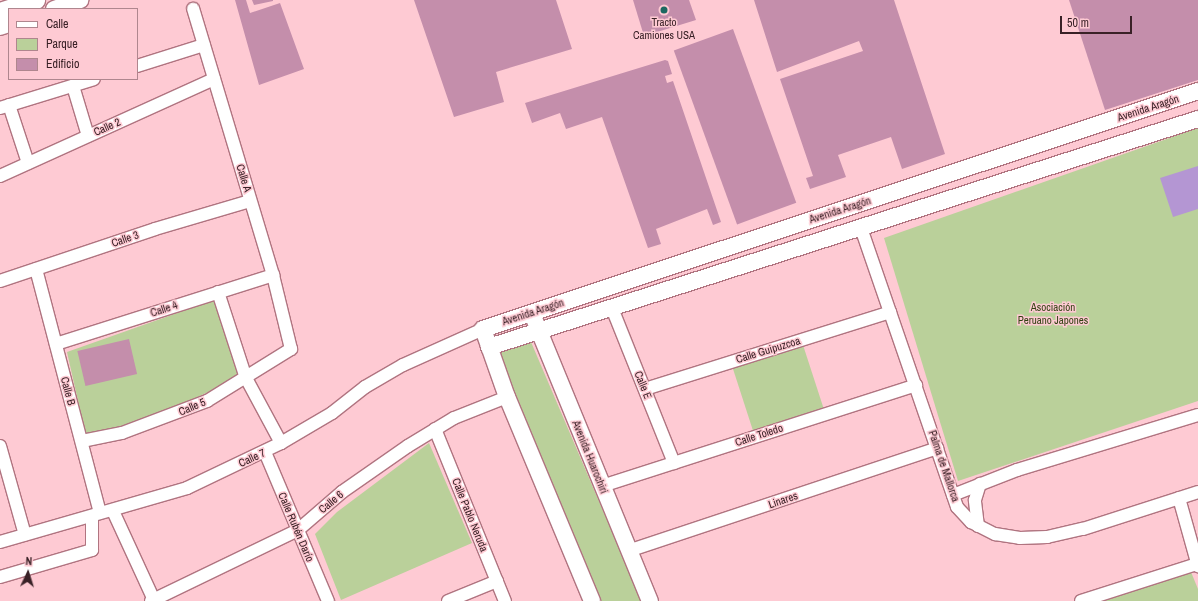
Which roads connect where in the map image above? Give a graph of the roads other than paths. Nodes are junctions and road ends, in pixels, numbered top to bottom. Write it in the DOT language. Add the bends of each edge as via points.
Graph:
graph roads {
  1 [pos="80,0"];
  2 [pos="25,3"];
  3 [pos="11,8"];
  4 [pos="57,8"];
  5 [pos="193,9"];
  6 [pos="204,45"];
  7 [pos="138,66"];
  8 [pos="214,79"];
  9 [pos="91,80"];
  10 [pos="73,86"];
  11 [pos="1198,91"];
  12 [pos="4,107"];
  13 [pos="1198,119"];
  14 [pos="88,136"];
  15 [pos="28,163"];
  16 [pos="0,176"];
  17 [pos="250,200"];
  18 [pos="861,228"];
  19 [pos="36,269"];
  20 [pos="273,275"];
  21 [pos="0,281"];
  22 [pos="218,292"];
  23 [pos="612,308"];
  24 [pos="531,312"];
  25 [pos="890,312"];
  26 [pos="483,328"];
  27 [pos="539,332"];
  28 [pos="56,344"];
  29 [pos="489,348"];
  30 [pos="292,349"];
  31 [pos="246,378"];
  32 [pos="916,385"];
  33 [pos="645,389"];
  34 [pos="507,397"];
  35 [pos="1198,415"];
  36 [pos="435,429"];
  37 [pos="82,441"];
  38 [pos="281,443"];
  39 [pos="0,446"];
  40 [pos="937,448"];
  41 [pos="265,452"];
  42 [pos="674,462"];
  43 [pos="980,484"];
  44 [pos="602,486"];
  45 [pos="1198,492"];
  46 [pos="953,494"];
  47 [pos="1179,498"];
  48 [pos="113,511"];
  49 [pos="96,515"];
  50 [pos="978,526"];
  51 [pos="298,530"];
  52 [pos="25,535"];
  53 [pos="0,542"];
  54 [pos="628,551"];
  55 [pos="1198,565"];
  56 [pos="0,577"];
  57 [pos="497,581"];
  58 [pos="153,600"];
  59 [pos="328,601"];
  60 [pos="448,601"];
  61 [pos="505,601"];
  62 [pos="592,601"];
  63 [pos="650,601"];
  64 [pos="1081,601"];
  1 -- 4 [label="street"];
  2 -- 3 [label="main road"];
  5 -- 6 [label="street, Calle A"];
  6 -- 7 [label="street"];
  6 -- 8 [label="street, Calle A"];
  8 -- 14 [label="street, Calle 2"];
  8 -- 17 [label="street, Calle A"];
  9 -- 10 [label="street"];
  10 -- 12 [label="street"];
  10 -- 14 [label="street"];
  11 -- 24 [label="street, Avenida Aragón"];
  12 -- 15 [label="street"];
  13 -- 18 [label="street, Avenida Aragón"];
  14 -- 15 [label="street, Calle 2"];
  15 -- 16 [label="street, Calle 2"];
  17 -- 19 [label="street, Calle 3"];
  17 -- 20 [label="street, Calle A"];
  18 -- 23 [label="street, Avenida Aragón"];
  18 -- 25 [label="street, Palma de Mallorca"];
  19 -- 21 [label="street, Calle 3"];
  19 -- 28 [label="street, Calle B"];
  20 -- 22 [label="street, Calle 4"];
  20 -- 30 [label="street, Calle A"];
  22 -- 28 [label="street, Calle 4"];
  22 -- 31 [label="street"];
  23 -- 27 [label="street, Avenida Aragón"];
  23 -- 33 [label="street, Calle E"];
  24 -- 26 [label="street, Avenida Aragón"];
  24 -- 27 [label="street, Avenida Huarochirí"];
  25 -- 32 [label="street, Palma de Mallorca"];
  25 -- 33 [label="street, Calle Guipuzcoa"];
  26 -- 29 [label="street"];
  26 -- 38 [label="street, Calle 7" via="402,365 365,387 332,413"];
  27 -- 29 [label="street, Avenida Aragón"];
  27 -- 44 [label="street, Avenida Huarochirí"];
  28 -- 37 [label="street, Calle B"];
  29 -- 34 [label="street"];
  30 -- 31 [label="street, Calle 5"];
  31 -- 37 [label="street, Calle 5" via="207,401 167,417 122,433"];
  31 -- 38 [label="street"];
  32 -- 40 [label="street, Palma de Mallorca"];
  32 -- 42 [label="street, Calle Toledo"];
  33 -- 42 [label="street, Calle E"];
  34 -- 36 [label="street, Calle 6" via="454,418"];
  34 -- 62 [label="street"];
  35 -- 43 [label="street" via="1017,470"];
  36 -- 51 [label="street, Calle 6" via="342,492"];
  36 -- 57 [label="street, Calle Pablo Neruda"];
  37 -- 49 [label="street, Calle B"];
  38 -- 41 [label="street, Calle 7"];
  39 -- 52 [label="street"];
  40 -- 46 [label="street, Palma de Mallorca"];
  40 -- 54 [label="street, Linares"];
  41 -- 48 [label="street, Calle 7" via="187,488"];
  41 -- 51 [label="street, Calle Rubén Darío"];
  42 -- 44 [label="street, Calle Toledo"];
  43 -- 46 [label="street"];
  43 -- 50 [label="street" via="975,500"];
  44 -- 54 [label="street, Avenida Huarochirí"];
  45 -- 47 [label="street, Palma de Mallorca"];
  46 -- 50 [label="street, Palma de Mallorca" via="957,506"];
  47 -- 50 [label="street, Palma de Mallorca" via="1083,529 1046,537 1020,538 995,534"];
  47 -- 55 [label="street"];
  48 -- 49 [label="street, Calle 7"];
  48 -- 58 [label="street"];
  49 -- 52 [label="street, Calle 7"];
  49 -- 56 [label="street, Calle B" via="92,550"];
  51 -- 58 [label="street, Calle 6"];
  51 -- 59 [label="street, Calle Rubén Darío"];
  52 -- 53 [label="street, Calle 7"];
  54 -- 63 [label="street, Avenida Huarochirí"];
  55 -- 64 [label="street"];
  57 -- 60 [label="street"];
  57 -- 61 [label="street, Calle Pablo Neruda"];
}
